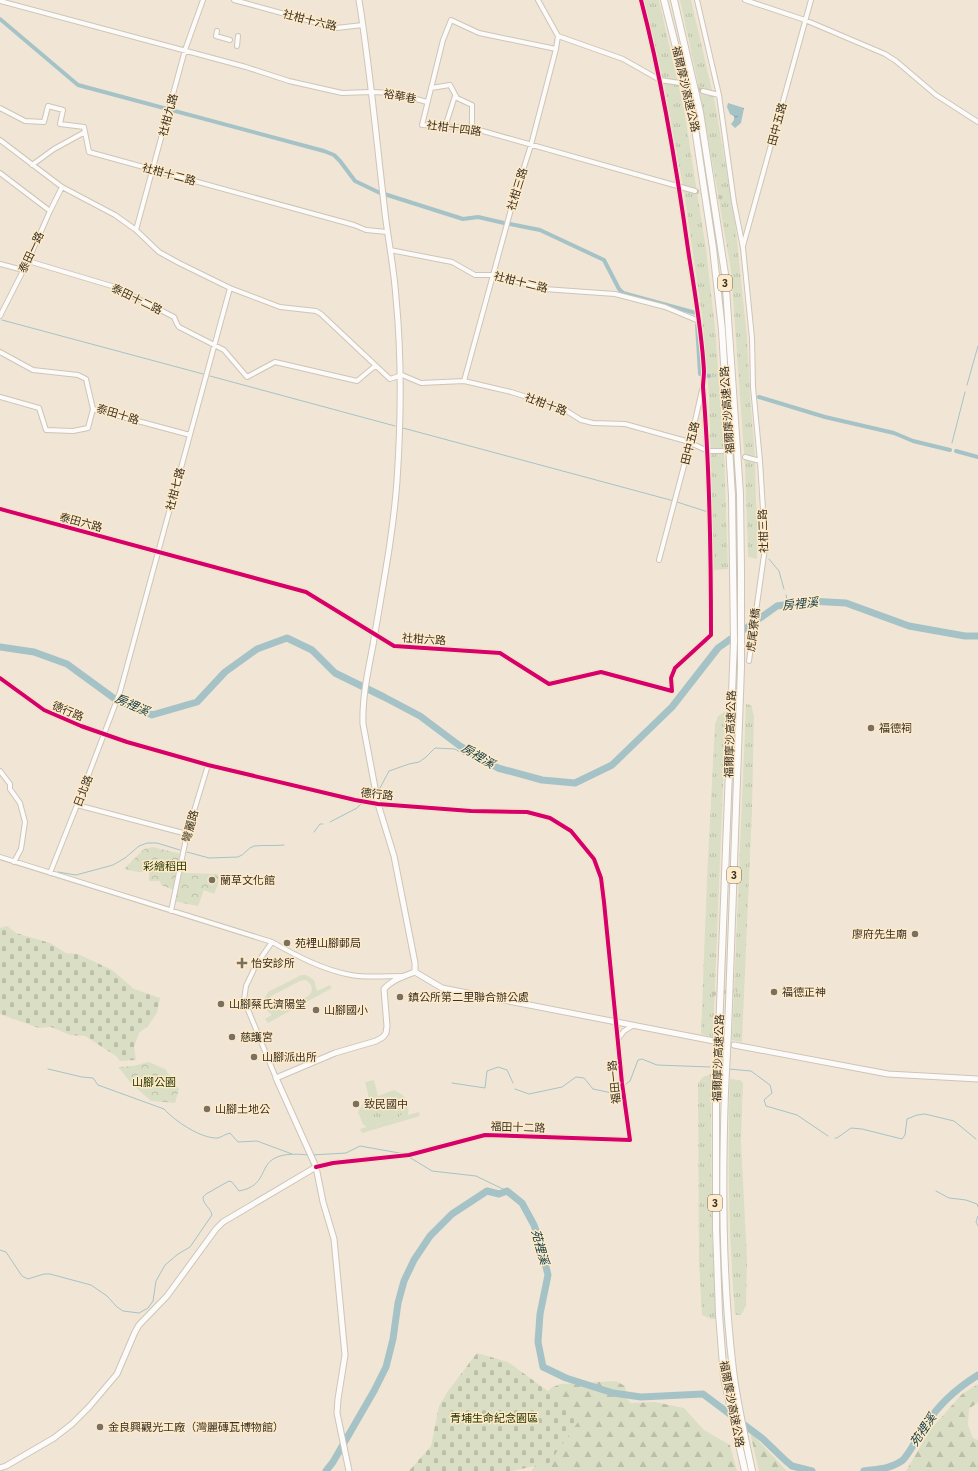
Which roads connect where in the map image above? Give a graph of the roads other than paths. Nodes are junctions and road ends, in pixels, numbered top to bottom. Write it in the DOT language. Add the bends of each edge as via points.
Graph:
graph roads {
  1 [pos="203,0"];
  2 [pos="234,0"];
  3 [pos="359,0"];
  4 [pos="538,0"];
  5 [pos="641,0"];
  6 [pos="664,0"];
  7 [pos="674,0"];
  8 [pos="697,0"];
  9 [pos="745,0"];
  10 [pos="811,0"];
  11 [pos="0,1"];
  12 [pos="805,20"];
  13 [pos="363,24"];
  14 [pos="217,31"];
  15 [pos="238,36"];
  16 [pos="558,36"];
  17 [pos="230,40"];
  18 [pos="236,46"];
  19 [pos="556,49"];
  20 [pos="186,50"];
  21 [pos="660,80"];
  22 [pos="680,83"];
  23 [pos="431,88"];
  24 [pos="703,91"];
  25 [pos="372,92"];
  26 [pos="719,95"];
  27 [pos="455,96"];
  28 [pos="427,102"];
  29 [pos="0,108"];
  30 [pos="978,122"];
  31 [pos="445,126"];
  32 [pos="472,128"];
  33 [pos="85,132"];
  34 [pos="0,140"];
  35 [pos="531,145"];
  36 [pos="32,165"];
  37 [pos="152,170"];
  38 [pos="0,172"];
  39 [pos="62,187"];
  40 [pos="680,187"];
  41 [pos="695,191"];
  42 [pos="50,211"];
  43 [pos="136,230"];
  44 [pos="387,232"];
  45 [pos="743,248"];
  46 [pos="390,250"];
  47 [pos="28,261"];
  48 [pos="0,264"];
  49 [pos="23,270"];
  50 [pos="493,275"];
  51 [pos="230,288"];
  52 [pos="0,316"];
  53 [pos="699,321"];
  54 [pos="214,346"];
  55 [pos="0,352"];
  56 [pos="375,366"];
  57 [pos="400,376"];
  58 [pos="464,380"];
  59 [pos="703,386"];
  60 [pos="0,397"];
  61 [pos="93,409"];
  62 [pos="190,434"];
  63 [pos="690,443"];
  64 [pos="708,451"];
  65 [pos="725,451"];
  66 [pos="745,457"];
  67 [pos="760,461"];
  68 [pos="0,509"];
  69 [pos="158,552"];
  70 [pos="659,560"];
  71 [pos="757,600"];
  72 [pos="375,634"];
  73 [pos="749,661"];
  74 [pos="0,678"];
  75 [pos="113,709"];
  76 [pos="104,734"];
  77 [pos="208,765"];
  78 [pos="0,771"];
  79 [pos="378,804"];
  80 [pos="78,805"];
  81 [pos="187,834"];
  82 [pos="0,857"];
  83 [pos="14,862"];
  84 [pos="50,873"];
  85 [pos="171,911"];
  86 [pos="272,942"];
  87 [pos="415,972"];
  88 [pos="404,976"];
  89 [pos="616,1022"];
  90 [pos="634,1025"];
  91 [pos="618,1039"];
  92 [pos="714,1041"];
  93 [pos="734,1045"];
  94 [pos="276,1078"];
  95 [pos="978,1079"];
  96 [pos="630,1140"];
  97 [pos="316,1167"];
  98 [pos="0,1468"];
  99 [pos="349,1471"];
  100 [pos="744,1471"];
  101 [pos="752,1471"];
  1 -- 20 [label="street, 社柑九路"];
  2 -- 13 [label="street, 社柑十六路" via="336,28"];
  3 -- 13 [label="main road"];
  4 -- 16 [label="street"];
  5 -- 21 [label="street, 田中五路"];
  6 -- 100 [label="highway, 福爾摩沙高速公路 / 3, bridge" via="693,115 713,248 722,330 732,496 734,641 716,1092 716,1229 724,1378"];
  7 -- 101 [label="highway, 福爾摩沙高速公路 / 3, bridge" via="700,112 725,274 740,494 740,719 723,1230 733,1371"];
  8 -- 26 [label="street, 社柑三路"];
  9 -- 12 [label="street"];
  10 -- 12 [label="street, 田中五路"];
  11 -- 20 [label="street"];
  12 -- 30 [label="street" via="885,54 936,95"];
  12 -- 45 [label="street, 田中五路"];
  13 -- 25 [label="main road"];
  14 -- 17 [label="street" via="216,36"];
  15 -- 18 [label="street"];
  16 -- 19 [label="street, 社柑三路"];
  16 -- 21 [label="street" via="623,59"];
  19 -- 23 [label="street, 社柑十四路" via="479,33 452,20 443,40"];
  19 -- 35 [label="street, 社柑三路"];
  20 -- 25 [label="street" via="288,81 342,93"];
  20 -- 37 [label="street, 社柑九路"];
  21 -- 22 [label="street"];
  21 -- 40 [label="street, 田中五路"];
  23 -- 27 [label="street" via="450,85"];
  23 -- 28 [label="street, 社柑十四路"];
  24 -- 26 [label="street"];
  25 -- 28 [label="street, 裕華巷" via="395,93"];
  25 -- 44 [label="main road"];
  26 -- 45 [label="street, 社柑三路"];
  27 -- 31 [label="street"];
  27 -- 32 [label="street" via="472,105"];
  28 -- 31 [label="street, 社柑十四路" via="422,125"];
  29 -- 33 [label="street" via="25,121 44,122 48,106 64,110 60,124 84,127"];
  31 -- 32 [label="street, 社柑十四路"];
  32 -- 35 [label="street, 社柑十四路"];
  33 -- 36 [label="street"];
  33 -- 37 [label="street, 社柑十二路" via="89,152"];
  34 -- 36 [label="street"];
  35 -- 40 [label="street, 社柑十四路"];
  35 -- 50 [label="street, 社柑三路"];
  36 -- 39 [label="street"];
  37 -- 43 [label="street, 社柑九路"];
  37 -- 44 [label="street, 社柑十二路" via="354,224 366,230"];
  38 -- 42 [label="street"];
  39 -- 42 [label="street, 泰田一路"];
  39 -- 43 [label="street" via="115,215"];
  40 -- 41 [label="street, 社柑十四路"];
  40 -- 53 [label="street, 田中五路"];
  42 -- 47 [label="street, 泰田一路"];
  43 -- 51 [label="street" via="159,252"];
  44 -- 46 [label="main road"];
  45 -- 67 [label="street, 社柑三路"];
  46 -- 50 [label="street, 社柑十二路" via="452,262 475,275"];
  46 -- 57 [label="main road" via="399,328"];
  47 -- 49 [label="street, 泰田一路"];
  47 -- 54 [label="street, 泰田十二路" via="115,287 174,318 180,327"];
  48 -- 49 [label="street"];
  49 -- 52 [label="street, 泰田一路"];
  50 -- 53 [label="street, 社柑十二路" via="544,290 615,294 665,307"];
  50 -- 58 [label="street, 社柑三路"];
  51 -- 54 [label="street, 社柑七路"];
  51 -- 56 [label="street" via="280,307 316,311"];
  53 -- 59 [label="street, 田中五路"];
  54 -- 56 [label="street" via="224,350 247,377 275,362 357,381"];
  54 -- 62 [label="street, 社柑七路"];
  55 -- 61 [label="street, 泰田十路" via="33,370 78,375 86,379"];
  56 -- 57 [label="street, 社柑十路" via="390,379"];
  57 -- 58 [label="street, 社柑十路" via="421,383"];
  57 -- 72 [label="main road" via="392,533"];
  58 -- 63 [label="street, 社柑十路" via="562,408 581,420 599,424 625,424"];
  59 -- 63 [label="street, 田中五路"];
  59 -- 64 [label="street"];
  60 -- 61 [label="street" via="39,408 46,430 73,432 88,428"];
  61 -- 62 [label="street, 泰田十路"];
  62 -- 69 [label="street, 社柑七路"];
  63 -- 64 [label="street, 社柑十路"];
  63 -- 70 [label="street, 田中五路"];
  64 -- 65 [label="street"];
  64 -- 72 [label="street, 社柑六路" via="711,635 676,668 671,678 672,691 601,672 549,684 500,653 394,646"];
  66 -- 67 [label="street"];
  67 -- 71 [label="street, 社柑三路" via="764,554"];
  68 -- 69 [label="street, 泰田六路"];
  69 -- 72 [label="street, 社柑六路" via="306,592"];
  69 -- 75 [label="street, 社柑七路"];
  71 -- 73 [label="street, 虎尾寮橋"];
  72 -- 79 [label="main road" via="362,713"];
  74 -- 76 [label="street, 德行路" via="44,710"];
  75 -- 76 [label="street, 日北路"];
  76 -- 77 [label="street, 德行路"];
  76 -- 80 [label="street, 日北路"];
  77 -- 79 [label="street, 德行路"];
  77 -- 81 [label="street, 彎麗路"];
  78 -- 83 [label="street" via="20,803 25,822 21,849"];
  79 -- 87 [label="main road" via="394,856"];
  79 -- 89 [label="street, 德行路" via="471,811 527,812 550,818 571,831 594,859 601,878"];
  80 -- 81 [label="street"];
  80 -- 84 [label="street, 日北路"];
  81 -- 85 [label="street, 彎麗路"];
  82 -- 83 [label="street"];
  83 -- 84 [label="street"];
  84 -- 85 [label="street"];
  85 -- 86 [label="street"];
  86 -- 88 [label="street" via="299,957 351,975"];
  86 -- 94 [label="street" via="256,965 246,986 244,1000"];
  87 -- 88 [label="main road"];
  87 -- 89 [label="main road" via="442,988"];
  88 -- 94 [label="main road" via="388,984 384,989 387,1026 383,1037 335,1053"];
  89 -- 90 [label="main road"];
  89 -- 91 [label="street, 福田一路"];
  90 -- 91 [label="street" via="624,1031"];
  90 -- 92 [label="main road"];
  91 -- 96 [label="street, 福田一路"];
  93 -- 95 [label="main road" via="888,1074"];
  94 -- 97 [label="main road"];
  96 -- 97 [label="street, 福田十二路" via="485,1135 409,1155"];
  97 -- 98 [label="main road" via="220,1226 167,1296 139,1325 117,1374 89,1407 54,1438"];
  97 -- 99 [label="main road" via="334,1239 344,1338 337,1413"];
}
